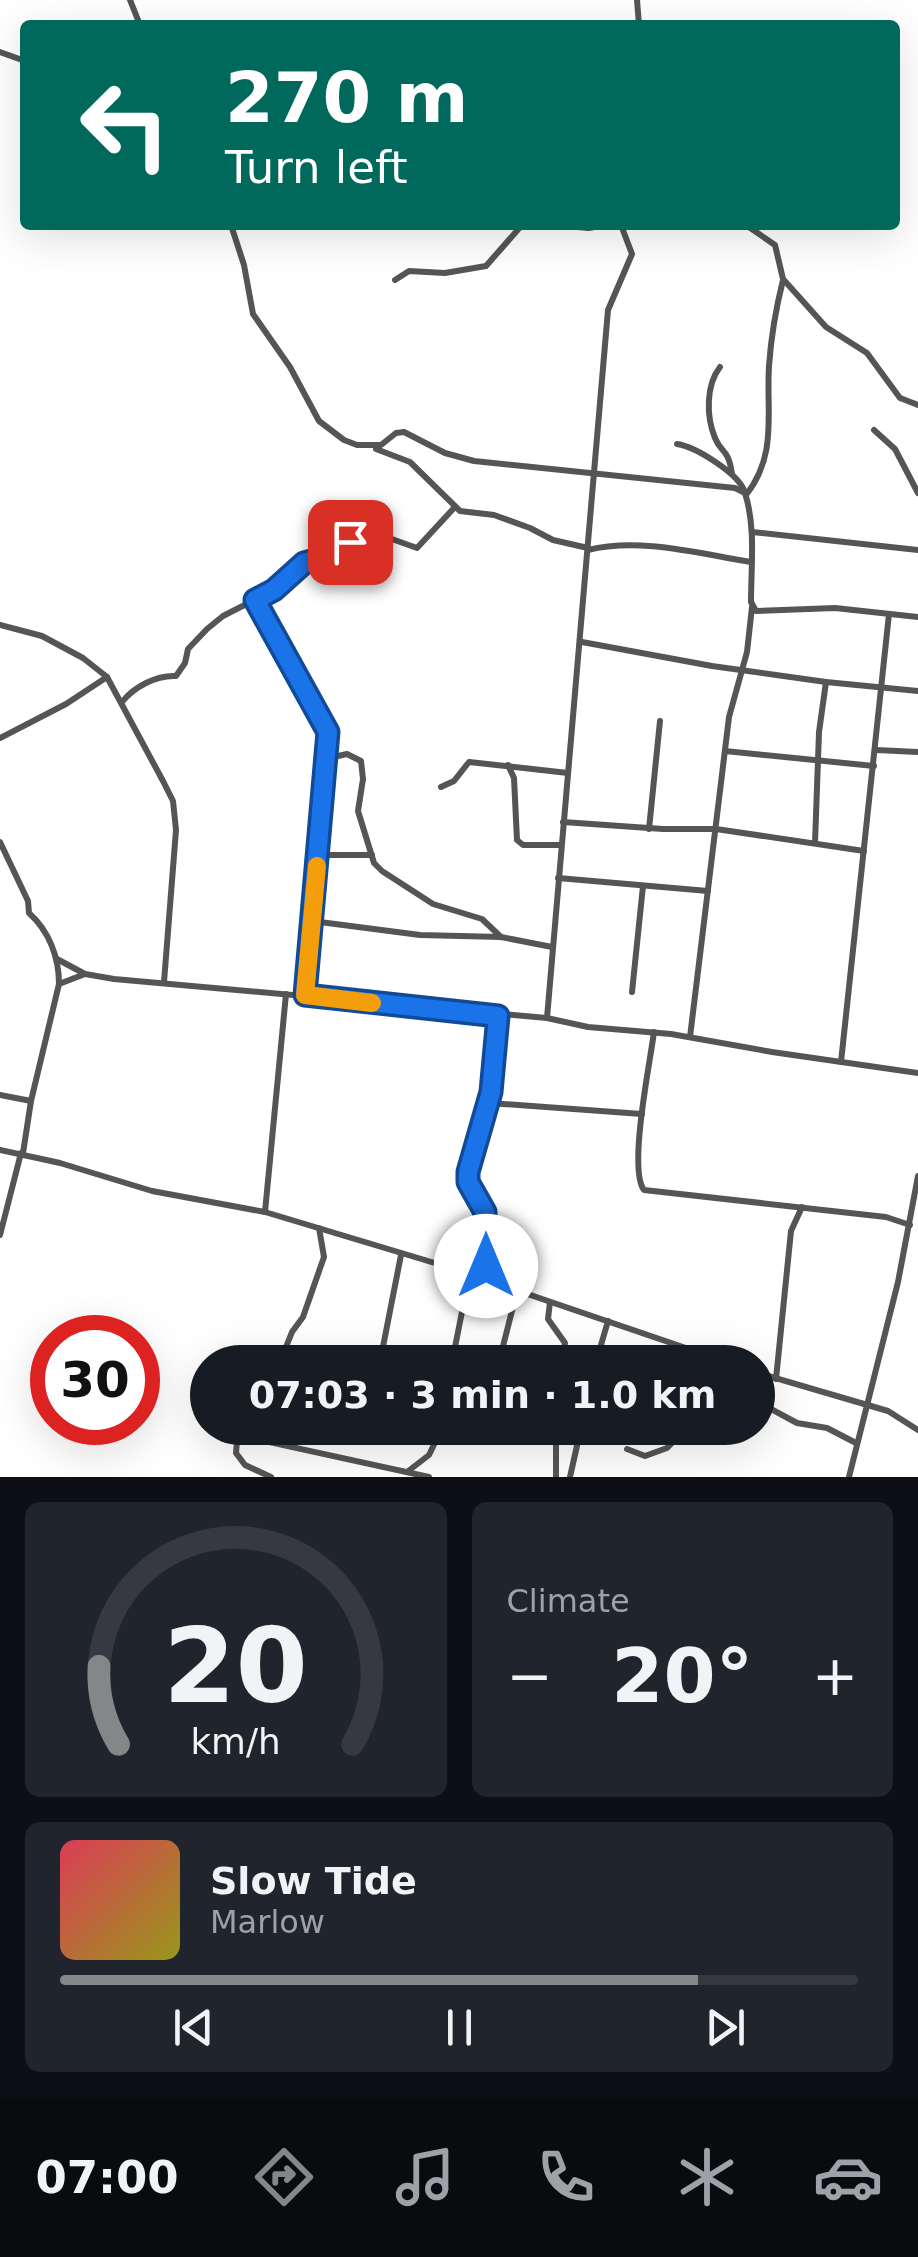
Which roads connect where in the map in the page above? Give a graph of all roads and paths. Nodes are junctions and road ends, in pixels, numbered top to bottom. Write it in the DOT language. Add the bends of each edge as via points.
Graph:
graph roads {
  1 [pos="233,230"];
  2 [pos="518,230"];
  3 [pos="623,230"];
  4 [pos="753,230"];
  5 [pos="783,279"];
  6 [pos="394,280"];
  7 [pos="720,367"];
  8 [pos="918,405"];
  9 [pos="874,430"];
  10 [pos="677,444"];
  11 [pos="369,446"];
  12 [pos="596,473"];
  13 [pos="732,474"];
  14 [pos="918,492"];
  15 [pos="745,494"];
  16 [pos="454,508"];
  17 [pos="752,532"];
  18 [pos="588,549"];
  19 [pos="918,550"];
  20 [pos="751,562"];
  21 [pos="255,600"];
  22 [pos="752,607"];
  23 [pos="889,614"];
  24 [pos="918,618"];
  25 [pos="0,626"];
  26 [pos="582,642"];
  27 [pos="743,670"];
  28 [pos="107,677"];
  29 [pos="826,682"];
  30 [pos="880,688"];
  31 [pos="918,690"];
  32 [pos="122,702"];
  33 [pos="660,722"];
  34 [pos="0,738"];
  35 [pos="876,750"];
  36 [pos="726,752"];
  37 [pos="918,752"];
  38 [pos="328,758"];
  39 [pos="819,760"];
  40 [pos="507,765"];
  41 [pos="874,766"];
  42 [pos="568,773"];
  43 [pos="441,787"];
  44 [pos="563,822"];
  45 [pos="649,828"];
  46 [pos="716,830"];
  47 [pos="0,842"];
  48 [pos="815,842"];
  49 [pos="561,845"];
  50 [pos="864,851"];
  51 [pos="318,855"];
  52 [pos="372,856"];
  53 [pos="558,878"];
  54 [pos="643,886"];
  55 [pos="708,891"];
  56 [pos="312,921"];
  57 [pos="500,937"];
  58 [pos="552,946"];
  59 [pos="57,959"];
  60 [pos="85,974"];
  61 [pos="164,982"];
  62 [pos="59,984"];
  63 [pos="632,992"];
  64 [pos="286,994"];
  65 [pos="305,995"];
  66 [pos="498,1016"];
  67 [pos="547,1018"];
  68 [pos="654,1032"];
  69 [pos="690,1037"];
  70 [pos="841,1062"];
  71 [pos="918,1073"];
  72 [pos="0,1096"];
  73 [pos="31,1101"];
  74 [pos="488,1103"];
  75 [pos="642,1114"];
  76 [pos="0,1150"];
  77 [pos="22,1153"];
  78 [pos="918,1176"];
  79 [pos="802,1207"];
  80 [pos="265,1212"];
  81 [pos="910,1225"];
  82 [pos="319,1228"];
  83 [pos="0,1235"];
  84 [pos="401,1255"];
  85 [pos="478,1278"];
  86 [pos="488,1280"];
  87 [pos="517,1291"];
  88 [pos="550,1302"];
  89 [pos="608,1320"];
  90 [pos="287,1345"];
  91 [pos="383,1345"];
  92 [pos="455,1345"];
  93 [pos="503,1345"];
  94 [pos="565,1345"];
  95 [pos="601,1345"];
  96 [pos="679,1345"];
  97 [pos="776,1379"];
  98 [pos="868,1405"];
  99 [pos="775,1411"];
  100 [pos="918,1430"];
  101 [pos="856,1443"];
  102 [pos="235,1445"];
  103 [pos="296,1445"];
  104 [pos="434,1445"];
  105 [pos="556,1445"];
  106 [pos="577,1445"];
  107 [pos="670,1445"];
  108 [pos="627,1448"];
  109 [pos="407,1472"];
  110 [pos="271,1477"];
  111 [pos="429,1477"];
  112 [pos="556,1477"];
  113 [pos="570,1477"];
  114 [pos="849,1477"];
  1 -- 11 [label="street" via="253,314 310,406 328,430"];
  2 -- 6 [label="street" via="486,266 409,271"];
  3 -- 12 [label="street" via="632,254 608,310"];
  4 -- 5 [label="street" via="775,245"];
  5 -- 8 [label="street" via="835,335 867,353 900,398"];
  5 -- 15 [label="street" via="769,370 771,426 759,476"];
  7 -- 13 [label="street" via="708,396"];
  9 -- 14 [label="street" via="895,449"];
  10 -- 13 [label="street"];
  11 -- 12 [label="street" via="404,432 474,461"];
  11 -- 16 [label="street" via="410,462"];
  12 -- 15 [label="street"];
  12 -- 18 [label="street"];
  13 -- 15 [label="street"];
  15 -- 17 [label="street"];
  16 -- 18 [label="street" via="494,514"];
  16 -- 21 [label="street" via="418,548 388,538 374,546 350,542 304,563"];
  17 -- 19 [label="street"];
  17 -- 20 [label="street"];
  18 -- 20 [label="street" via="664,548"];
  18 -- 26 [label="street"];
  20 -- 22 [label="street"];
  21 -- 32 [label="street" via="193,641 176,676 155,679"];
  21 -- 38 [label="street" via="328,732"];
  22 -- 23 [label="street"];
  22 -- 27 [label="street"];
  23 -- 24 [label="street"];
  23 -- 30 [label="street"];
  25 -- 28 [label="street" via="42,636"];
  26 -- 27 [label="street"];
  26 -- 42 [label="street"];
  27 -- 29 [label="street"];
  27 -- 36 [label="street"];
  28 -- 32 [label="street"];
  28 -- 34 [label="street"];
  29 -- 30 [label="street"];
  29 -- 39 [label="street"];
  30 -- 31 [label="street"];
  30 -- 35 [label="street"];
  32 -- 61 [label="street" via="175,817"];
  33 -- 45 [label="street"];
  35 -- 37 [label="street"];
  35 -- 41 [label="street"];
  36 -- 39 [label="street"];
  36 -- 46 [label="street"];
  38 -- 51 [label="street"];
  38 -- 52 [label="street" via="347,754 361,761 358,811"];
  39 -- 41 [label="street"];
  39 -- 48 [label="street"];
  40 -- 42 [label="street"];
  40 -- 43 [label="street" via="466,762"];
  40 -- 49 [label="street" via="514,778 517,840"];
  41 -- 50 [label="street"];
  42 -- 44 [label="street"];
  44 -- 45 [label="street"];
  44 -- 49 [label="street"];
  45 -- 46 [label="street"];
  46 -- 48 [label="street"];
  46 -- 55 [label="street"];
  47 -- 59 [label="street" via="29,913"];
  48 -- 50 [label="street"];
  49 -- 53 [label="street"];
  50 -- 70 [label="street"];
  51 -- 52 [label="street"];
  51 -- 56 [label="street"];
  52 -- 57 [label="street" via="404,886 433,904 476,916"];
  53 -- 54 [label="street"];
  53 -- 58 [label="street"];
  54 -- 55 [label="street"];
  54 -- 63 [label="street"];
  55 -- 69 [label="street"];
  56 -- 57 [label="street"];
  56 -- 65 [label="street"];
  57 -- 58 [label="street"];
  58 -- 67 [label="street"];
  59 -- 60 [label="street"];
  59 -- 62 [label="street"];
  60 -- 61 [label="street"];
  60 -- 62 [label="street"];
  61 -- 64 [label="street"];
  62 -- 73 [label="street"];
  64 -- 65 [label="street"];
  64 -- 80 [label="street"];
  65 -- 66 [label="street"];
  66 -- 67 [label="street"];
  66 -- 74 [label="street"];
  67 -- 68 [label="street"];
  68 -- 69 [label="street"];
  68 -- 75 [label="street"];
  69 -- 70 [label="street"];
  70 -- 71 [label="street"];
  72 -- 73 [label="street"];
  73 -- 77 [label="street"];
  74 -- 75 [label="street"];
  74 -- 86 [label="street" via="468,1182 485,1212"];
  75 -- 79 [label="street" via="637,1180 644,1190"];
  76 -- 77 [label="street"];
  77 -- 80 [label="street" via="152,1191"];
  77 -- 83 [label="street"];
  78 -- 81 [label="street"];
  79 -- 81 [label="street"];
  79 -- 97 [label="street" via="792,1231"];
  80 -- 82 [label="street"];
  81 -- 98 [label="street"];
  82 -- 84 [label="street"];
  82 -- 90 [label="street" via="324,1257"];
  84 -- 85 [label="street"];
  84 -- 91 [label="street"];
  85 -- 86 [label="street"];
  85 -- 92 [label="street" via="465,1297"];
  86 -- 87 [label="street"];
  87 -- 88 [label="street"];
  87 -- 93 [label="street"];
  88 -- 89 [label="street"];
  88 -- 94 [label="street" via="548,1319"];
  89 -- 95 [label="street"];
  89 -- 96 [label="street"];
  97 -- 98 [label="street"];
  98 -- 100 [label="street"];
  98 -- 101 [label="street"];
  99 -- 101 [label="street"];
  101 -- 114 [label="street"];
  102 -- 110 [label="street" via="242,1463"];
  103 -- 109 [label="street"];
  104 -- 109 [label="street"];
  105 -- 112 [label="street"];
  106 -- 113 [label="street"];
  107 -- 108 [label="street" via="645,1456"];
  109 -- 111 [label="street"];
}
